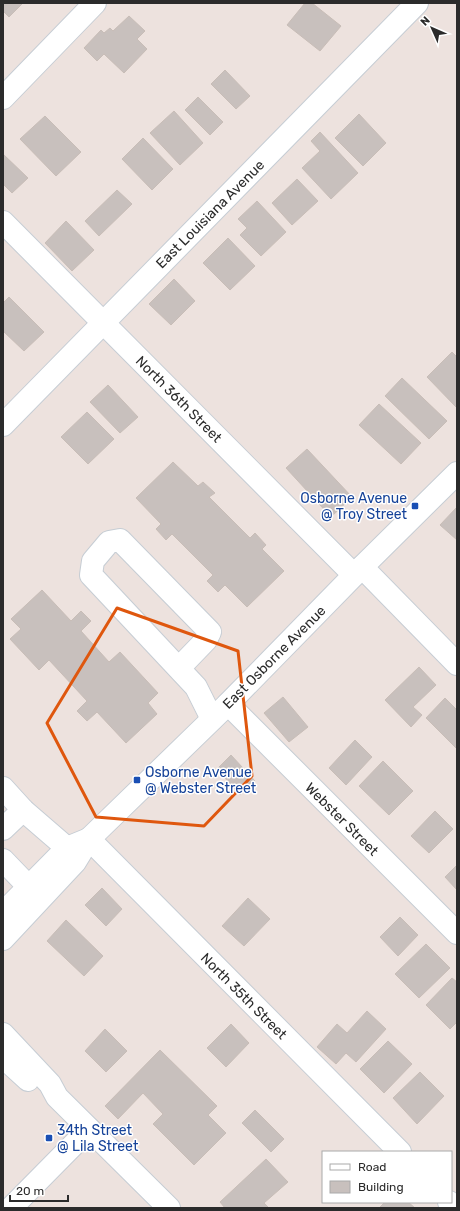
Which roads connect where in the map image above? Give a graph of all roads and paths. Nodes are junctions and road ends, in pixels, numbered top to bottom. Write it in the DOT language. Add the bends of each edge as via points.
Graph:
graph roads {
  1 [pos="95,3"];
  2 [pos="417,3"];
  3 [pos="3,98"];
  4 [pos="3,222"];
  5 [pos="103,323"];
  6 [pos="3,425"];
  7 [pos="457,473"];
  8 [pos="358,571"];
  9 [pos="457,664"];
  10 [pos="179,668"];
  11 [pos="228,704"];
  12 [pos="212,719"];
  13 [pos="3,788"];
  14 [pos="23,810"];
  15 [pos="3,829"];
  16 [pos="89,839"];
  17 [pos="67,848"];
  18 [pos="5,867"];
  19 [pos="29,886"];
  20 [pos="3,913"];
  21 [pos="457,934"];
  22 [pos="3,939"];
  23 [pos="3,1034"];
  24 [pos="3,1057"];
  25 [pos="57,1097"];
  26 [pos="89,1129"];
  27 [pos="399,1151"];
  28 [pos="11,1208"];
  29 [pos="169,1208"];
  1 -- 3 [label="street"];
  2 -- 5 [label="street, East Louisiana Avenue"];
  4 -- 5 [label="street, North 36th Street"];
  5 -- 6 [label="street, East Louisiana Avenue"];
  5 -- 8 [label="street, North 36th Street"];
  7 -- 8 [label="street, East Osborne Avenue"];
  8 -- 9 [label="street, North 36th Street"];
  8 -- 11 [label="street, East Osborne Avenue"];
  10 -- 10 [label="street" via="91,575 93,561 109,542 120,540 210,632 206,640"];
  10 -- 12 [label="street" via="196,687"];
  11 -- 12 [label="street, East Osborne Avenue"];
  11 -- 21 [label="street, Webster Street"];
  12 -- 16 [label="street, East Osborne Avenue"];
  13 -- 14 [label="street"];
  14 -- 15 [label="street"];
  14 -- 17 [label="street"];
  16 -- 17 [label="street, East Osborne Avenue"];
  16 -- 22 [label="street, East Osborne Avenue" via="75,862"];
  16 -- 27 [label="street, North 35th Street"];
  17 -- 19 [label="street, East Osborne Avenue"];
  18 -- 19 [label="street"];
  19 -- 20 [label="street, East Osborne Avenue"];
  23 -- 25 [label="street" via="50,1084"];
  24 -- 25 [label="street" via="44,1094"];
  25 -- 26 [label="street"];
  26 -- 28 [label="street"];
  26 -- 29 [label="street"];
}
